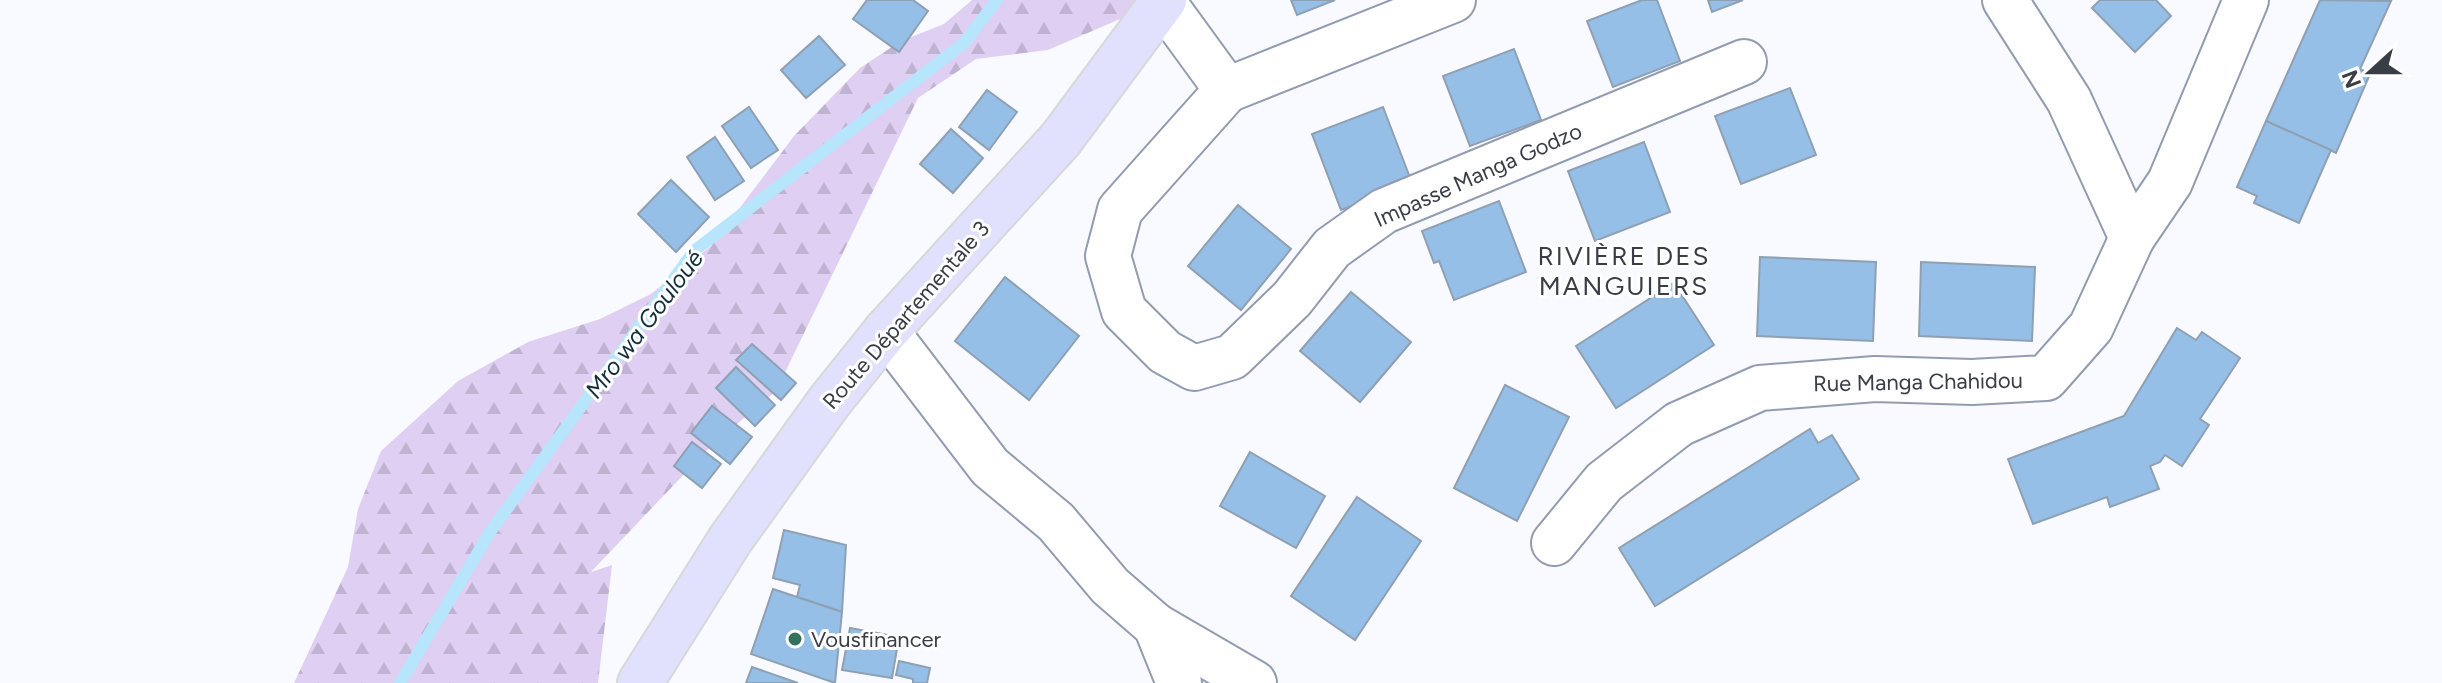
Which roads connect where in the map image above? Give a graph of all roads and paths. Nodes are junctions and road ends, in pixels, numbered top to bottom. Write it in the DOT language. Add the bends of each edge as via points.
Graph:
graph roads {
  1 [pos="1453,0"];
  2 [pos="2005,0"];
  3 [pos="2246,0"];
  4 [pos="1164,1"];
  5 [pos="1744,62"];
  6 [pos="1227,90"];
  7 [pos="2132,238"];
  8 [pos="886,331"];
  9 [pos="1554,543"];
  10 [pos="1156,626"];
  11 [pos="640,683"];
  12 [pos="1179,683"];
  13 [pos="1254,683"];
  1 -- 6 [label="street"];
  2 -- 7 [label="street" via="2069,100"];
  3 -- 7 [label="street, Rue Manga Chahidou" via="2170,182"];
  4 -- 6 [label="street"];
  4 -- 8 [label="main road, Route Départementale 3" via="1061,139"];
  5 -- 6 [label="street, Impasse Manga Godzo" via="1384,211 1332,248 1292,299 1232,357 1194,368 1165,352 1124,311 1108,256 1120,210"];
  7 -- 9 [label="street, Rue Manga Chahidou" via="2091,327 2046,378 1875,379 1760,388 1679,424 1604,482"];
  8 -- 10 [label="street" via="990,467 1056,522 1110,586"];
  8 -- 11 [label="main road, Route Départementale 3" via="730,540"];
  10 -- 12 [label="street"];
  10 -- 13 [label="street"];
}
